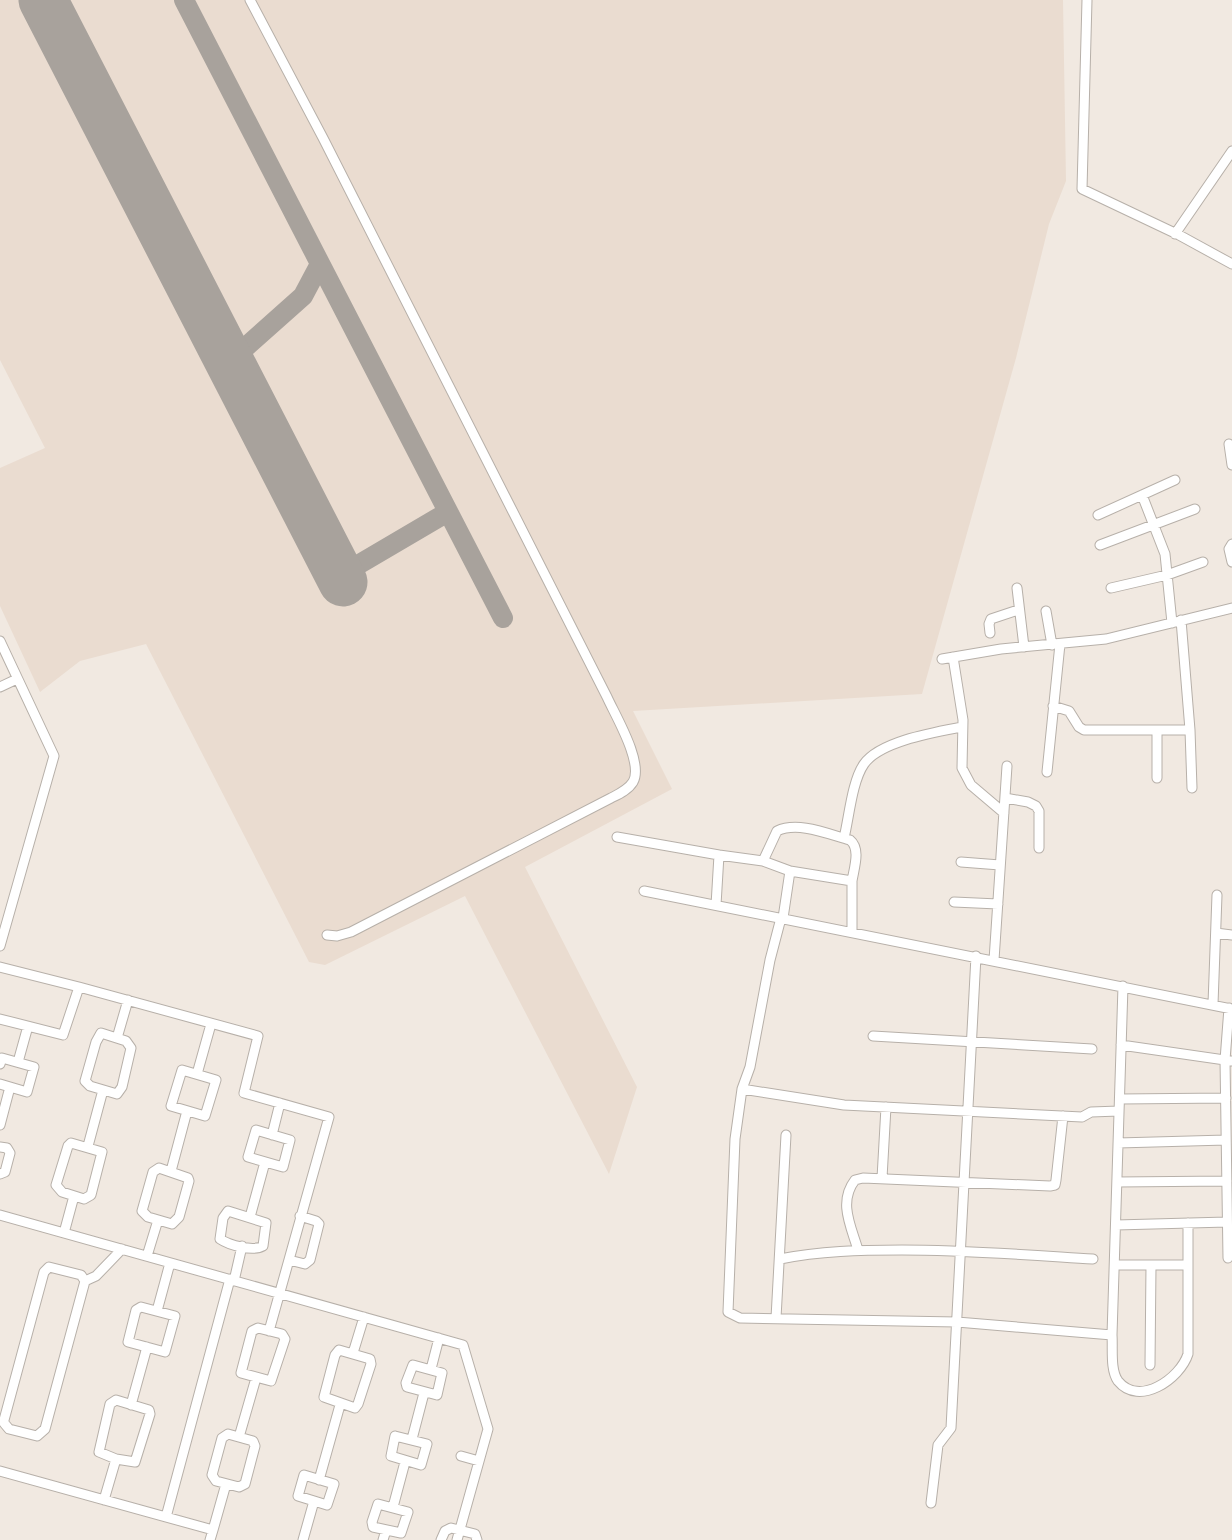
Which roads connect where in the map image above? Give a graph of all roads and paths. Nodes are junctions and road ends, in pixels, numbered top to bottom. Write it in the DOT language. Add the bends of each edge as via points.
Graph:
graph roads {
  1 [pos="250,0"];
  2 [pos="1087,0"];
  3 [pos="1232,151"];
  4 [pos="1175,234"];
  5 [pos="1232,264"];
  6 [pos="1229,444"];
  7 [pos="1232,465"];
  8 [pos="1175,480"];
  9 [pos="1142,495"];
  10 [pos="1195,509"];
  11 [pos="1098,515"];
  12 [pos="1154,525"];
  13 [pos="1232,544"];
  14 [pos="1100,545"];
  15 [pos="1203,562"];
  16 [pos="1232,562"];
  17 [pos="1167,575"];
  18 [pos="1017,588"];
  19 [pos="1111,588"];
  20 [pos="1232,608"];
  21 [pos="1018,610"];
  22 [pos="1046,612"];
  23 [pos="1177,622"];
  24 [pos="990,633"];
  25 [pos="0,641"];
  26 [pos="1056,644"];
  27 [pos="1024,647"];
  28 [pos="953,657"];
  29 [pos="942,659"];
  30 [pos="17,679"];
  31 [pos="1,684"];
  32 [pos="1053,706"];
  33 [pos="962,727"];
  34 [pos="1157,730"];
  35 [pos="1190,730"];
  36 [pos="1007,766"];
  37 [pos="1046,772"];
  38 [pos="1156,778"];
  39 [pos="1192,788"];
  40 [pos="1005,798"];
  41 [pos="1004,814"];
  42 [pos="617,837"];
  43 [pos="844,838"];
  44 [pos="1039,848"];
  45 [pos="719,855"];
  46 [pos="763,861"];
  47 [pos="961,862"];
  48 [pos="1000,864"];
  49 [pos="790,871"];
  50 [pos="852,881"];
  51 [pos="644,891"];
  52 [pos="1217,895"];
  53 [pos="954,902"];
  54 [pos="998,904"];
  55 [pos="716,905"];
  56 [pos="782,918"];
  57 [pos="852,932"];
  58 [pos="1216,933"];
  59 [pos="1232,934"];
  60 [pos="327,935"];
  61 [pos="0,946"];
  62 [pos="976,956"];
  63 [pos="994,960"];
  64 [pos="0,967"];
  65 [pos="1123,986"];
  66 [pos="79,987"];
  67 [pos="128,1000"];
  68 [pos="1213,1004"];
  69 [pos="1231,1008"];
  70 [pos="0,1019"];
  71 [pos="211,1024"];
  72 [pos="28,1026"];
  73 [pos="873,1036"];
  74 [pos="117,1038"];
  75 [pos="971,1041"];
  76 [pos="1121,1045"];
  77 [pos="1092,1049"];
  78 [pos="1228,1061"];
  79 [pos="18,1062"];
  80 [pos="0,1064"];
  81 [pos="198,1074"];
  82 [pos="0,1084"];
  83 [pos="10,1087"];
  84 [pos="103,1090"];
  85 [pos="742,1090"];
  86 [pos="1120,1098"];
  87 [pos="1226,1098"];
  88 [pos="280,1103"];
  89 [pos="886,1107"];
  90 [pos="967,1110"];
  91 [pos="187,1111"];
  92 [pos="1120,1111"];
  93 [pos="1063,1116"];
  94 [pos="0,1125"];
  95 [pos="272,1135"];
  96 [pos="786,1135"];
  97 [pos="1226,1140"];
  98 [pos="1118,1143"];
  99 [pos="88,1146"];
  100 [pos="0,1147"];
  101 [pos="1229,1161"];
  102 [pos="265,1162"];
  103 [pos="171,1171"];
  104 [pos="0,1174"];
  105 [pos="882,1178"];
  106 [pos="964,1181"];
  107 [pos="1227,1181"];
  108 [pos="1117,1182"];
  109 [pos="74,1196"];
  110 [pos="0,1215"];
  111 [pos="300,1216"];
  112 [pos="250,1217"];
  113 [pos="1229,1219"];
  114 [pos="158,1220"];
  115 [pos="1188,1223"];
  116 [pos="1116,1225"];
  117 [pos="64,1233"];
  118 [pos="242,1246"];
  119 [pos="122,1249"];
  120 [pos="858,1250"];
  121 [pos="961,1250"];
  122 [pos="147,1256"];
  123 [pos="1228,1258"];
  124 [pos="780,1259"];
  125 [pos="1093,1259"];
  126 [pos="289,1260"];
  127 [pos="170,1263"];
  128 [pos="1115,1265"];
  129 [pos="1187,1265"];
  130 [pos="1151,1266"];
  131 [pos="232,1280"];
  132 [pos="85,1281"];
  133 [pos="280,1292"];
  134 [pos="157,1311"];
  135 [pos="364,1317"];
  136 [pos="776,1318"];
  137 [pos="957,1322"];
  138 [pos="269,1331"];
  139 [pos="1112,1335"];
  140 [pos="439,1338"];
  141 [pos="147,1348"];
  142 [pos="353,1353"];
  143 [pos="1150,1365"];
  144 [pos="431,1369"];
  145 [pos="256,1378"];
  146 [pos="424,1392"];
  147 [pos="131,1404"];
  148 [pos="340,1405"];
  149 [pos="239,1437"];
  150 [pos="412,1439"];
  151 [pos="461,1456"];
  152 [pos="116,1459"];
  153 [pos="479,1461"];
  154 [pos="406,1462"];
  155 [pos="0,1471"];
  156 [pos="319,1480"];
  157 [pos="226,1484"];
  158 [pos="104,1500"];
  159 [pos="314,1500"];
  160 [pos="931,1503"];
  161 [pos="393,1507"];
  162 [pos="166,1517"];
  163 [pos="212,1530"];
  164 [pos="386,1530"];
  165 [pos="460,1530"];
  166 [pos="210,1540"];
  167 [pos="303,1540"];
  168 [pos="383,1540"];
  169 [pos="441,1540"];
  170 [pos="457,1540"];
  171 [pos="476,1540"];
  1 -- 60 [label="street" via="603,688 636,765 634,780 628,789 351,932"];
  2 -- 4 [label="street" via="1082,189"];
  3 -- 4 [label="street"];
  4 -- 5 [label="street"];
  6 -- 7 [label="street"];
  8 -- 9 [label="street"];
  9 -- 11 [label="street"];
  9 -- 12 [label="street"];
  10 -- 12 [label="street"];
  12 -- 14 [label="street"];
  12 -- 17 [label="street" via="1165,554"];
  13 -- 16 [label="street" via="1229,549"];
  15 -- 17 [label="street"];
  17 -- 19 [label="street"];
  17 -- 23 [label="street"];
  18 -- 21 [label="street"];
  20 -- 23 [label="street"];
  21 -- 24 [label="street" via="991,619"];
  21 -- 27 [label="street"];
  22 -- 26 [label="street"];
  23 -- 26 [label="street" via="1106,639"];
  23 -- 35 [label="street"];
  25 -- 30 [label="street"];
  26 -- 27 [label="street"];
  26 -- 32 [label="street"];
  27 -- 28 [label="street"];
  28 -- 29 [label="street"];
  28 -- 33 [label="street"];
  30 -- 31 [label="street"];
  30 -- 61 [label="street" via="54,756"];
  32 -- 34 [label="street" via="1069,711 1084,730"];
  32 -- 37 [label="street"];
  33 -- 41 [label="street" via="962,768 966,778"];
  33 -- 43 [label="street" via="900,743 870,758 860,771"];
  34 -- 35 [label="street"];
  34 -- 38 [label="street"];
  35 -- 39 [label="street"];
  36 -- 40 [label="street"];
  40 -- 41 [label="street"];
  40 -- 44 [label="street" via="1036,806"];
  41 -- 48 [label="street"];
  42 -- 45 [label="street"];
  43 -- 46 [label="street" via="792,826 783,828 772,838"];
  43 -- 50 [label="street" via="854,844 856,850"];
  45 -- 46 [label="street"];
  45 -- 55 [label="street"];
  46 -- 49 [label="street"];
  47 -- 48 [label="street"];
  48 -- 54 [label="street"];
  49 -- 50 [label="street"];
  49 -- 56 [label="street"];
  50 -- 57 [label="street"];
  51 -- 55 [label="street"];
  52 -- 58 [label="street"];
  53 -- 54 [label="street"];
  54 -- 63 [label="street"];
  55 -- 56 [label="street"];
  56 -- 57 [label="street"];
  56 -- 85 [label="street" via="770,960 750,1067"];
  57 -- 62 [label="street"];
  58 -- 59 [label="street"];
  58 -- 68 [label="street"];
  62 -- 63 [label="street"];
  62 -- 75 [label="street"];
  63 -- 65 [label="street"];
  64 -- 66 [label="street"];
  65 -- 68 [label="street"];
  65 -- 76 [label="street"];
  66 -- 67 [label="street"];
  66 -- 72 [label="street" via="63,1035"];
  67 -- 71 [label="street"];
  67 -- 74 [label="street"];
  68 -- 69 [label="street"];
  69 -- 78 [label="street"];
  70 -- 72 [label="street"];
  71 -- 81 [label="street"];
  71 -- 88 [label="street" via="258,1036 244,1093"];
  72 -- 79 [label="street"];
  73 -- 75 [label="street"];
  74 -- 84 [label="street" via="126,1041 131,1051 122,1087 117,1094"];
  74 -- 84 [label="street" via="99,1035 86,1075 87,1084"];
  75 -- 77 [label="street"];
  75 -- 90 [label="street"];
  76 -- 78 [label="street"];
  76 -- 86 [label="street"];
  78 -- 87 [label="street"];
  79 -- 80 [label="street" via="2,1058"];
  79 -- 83 [label="street" via="34,1067 27,1092"];
  81 -- 91 [label="street" via="182,1070 171,1106"];
  81 -- 91 [label="street" via="216,1080 205,1116"];
  82 -- 83 [label="street"];
  83 -- 94 [label="street"];
  84 -- 99 [label="street"];
  85 -- 89 [label="street" via="844,1105"];
  85 -- 136 [label="street" via="735,1139 728,1312 735,1317"];
  86 -- 87 [label="street"];
  86 -- 92 [label="street"];
  87 -- 97 [label="street"];
  88 -- 95 [label="street"];
  88 -- 111 [label="street" via="329,1116"];
  89 -- 90 [label="street"];
  89 -- 105 [label="street"];
  90 -- 93 [label="street"];
  90 -- 106 [label="street"];
  91 -- 103 [label="street"];
  92 -- 93 [label="street"];
  92 -- 98 [label="street"];
  93 -- 106 [label="street" via="1055,1185"];
  95 -- 102 [label="street" via="256,1130 248,1157"];
  95 -- 102 [label="street" via="290,1140 282,1167"];
  96 -- 124 [label="street"];
  97 -- 98 [label="street"];
  97 -- 101 [label="street"];
  98 -- 108 [label="street"];
  99 -- 109 [label="street" via="103,1155 91,1195 84,1199"];
  99 -- 109 [label="street" via="72,1143 68,1146 56,1185"];
  100 -- 104 [label="street" via="7,1148 10,1153 5,1172"];
  101 -- 107 [label="street"];
  102 -- 112 [label="street"];
  103 -- 114 [label="street" via="155,1169 142,1208 148,1217"];
  103 -- 114 [label="street" via="188,1178 189,1184 175,1223"];
  105 -- 106 [label="street"];
  105 -- 120 [label="street" via="855,1180 848,1188 846,1212"];
  106 -- 121 [label="street"];
  107 -- 108 [label="street"];
  107 -- 113 [label="street"];
  108 -- 116 [label="street"];
  109 -- 117 [label="street"];
  110 -- 117 [label="street"];
  111 -- 126 [label="street"];
  111 -- 126 [label="street" via="319,1224 310,1260 305,1264"];
  112 -- 118 [label="street" via="266,1222 263,1246"];
  112 -- 118 [label="street" via="228,1212 220,1229 220,1239"];
  113 -- 115 [label="street"];
  113 -- 123 [label="street"];
  114 -- 122 [label="street"];
  115 -- 116 [label="street"];
  115 -- 129 [label="street"];
  116 -- 128 [label="street"];
  117 -- 119 [label="street"];
  118 -- 131 [label="street"];
  119 -- 122 [label="street"];
  119 -- 132 [label="street" via="96,1276"];
  120 -- 121 [label="street"];
  120 -- 124 [label="street"];
  121 -- 125 [label="street"];
  121 -- 137 [label="street"];
  122 -- 127 [label="street"];
  124 -- 136 [label="street"];
  126 -- 133 [label="street"];
  127 -- 131 [label="street"];
  127 -- 134 [label="street"];
  128 -- 130 [label="street"];
  128 -- 139 [label="street"];
  129 -- 130 [label="street"];
  129 -- 139 [label="street" via="1188,1354 1177,1374 1166,1384 1140,1392 1127,1389 1115,1373"];
  130 -- 143 [label="street"];
  131 -- 133 [label="street"];
  131 -- 162 [label="street"];
  132 -- 132 [label="street" via="43,1433 37,1436 9,1429 4,1420 44,1272 52,1267 81,1275"];
  133 -- 135 [label="street"];
  133 -- 138 [label="street"];
  134 -- 141 [label="street" via="175,1316 169,1342 165,1352"];
  134 -- 141 [label="street" via="138,1308 130,1332 130,1344"];
  135 -- 140 [label="street"];
  135 -- 142 [label="street"];
  136 -- 137 [label="street"];
  137 -- 139 [label="street"];
  137 -- 160 [label="street" via="951,1428 938,1446"];
  138 -- 145 [label="street" via="258,1328 252,1331 240,1369 243,1375"];
  138 -- 145 [label="street" via="282,1334 284,1340 278,1364 271,1381"];
  140 -- 144 [label="street"];
  140 -- 153 [label="street" via="464,1345 488,1429"];
  141 -- 147 [label="street"];
  142 -- 148 [label="street" via="336,1351 324,1392 326,1399"];
  142 -- 148 [label="street" via="368,1357 371,1364 357,1406"];
  144 -- 146 [label="street" via="442,1374 442,1378 436,1395"];
  144 -- 146 [label="street" via="415,1365 408,1376 407,1387"];
  145 -- 149 [label="street"];
  146 -- 150 [label="street"];
  147 -- 152 [label="street" via="116,1400 110,1404 99,1452"];
  147 -- 152 [label="street" via="150,1410 150,1414 137,1460"];
  148 -- 156 [label="street"];
  149 -- 157 [label="street" via="228,1434 222,1438 212,1475 216,1481"];
  149 -- 157 [label="street" via="253,1441 255,1446 245,1484 239,1488"];
  150 -- 154 [label="street" via="428,1447 421,1465"];
  150 -- 154 [label="street" via="396,1436 390,1454"];
  151 -- 153 [label="street"];
  152 -- 158 [label="street"];
  153 -- 165 [label="street"];
  154 -- 161 [label="street"];
  155 -- 158 [label="street"];
  156 -- 159 [label="street" via="334,1484 327,1505"];
  156 -- 159 [label="street" via="304,1475 298,1496"];
  157 -- 163 [label="street"];
  158 -- 162 [label="street"];
  159 -- 167 [label="street"];
  161 -- 164 [label="street" via="380,1503 376,1507 373,1527"];
  161 -- 164 [label="street" via="408,1512 408,1515 401,1533"];
  162 -- 163 [label="street"];
  163 -- 166 [label="street"];
  164 -- 168 [label="street"];
  165 -- 169 [label="street" via="447,1529"];
  165 -- 170 [label="street"];
  165 -- 171 [label="street" via="475,1534"];
}
